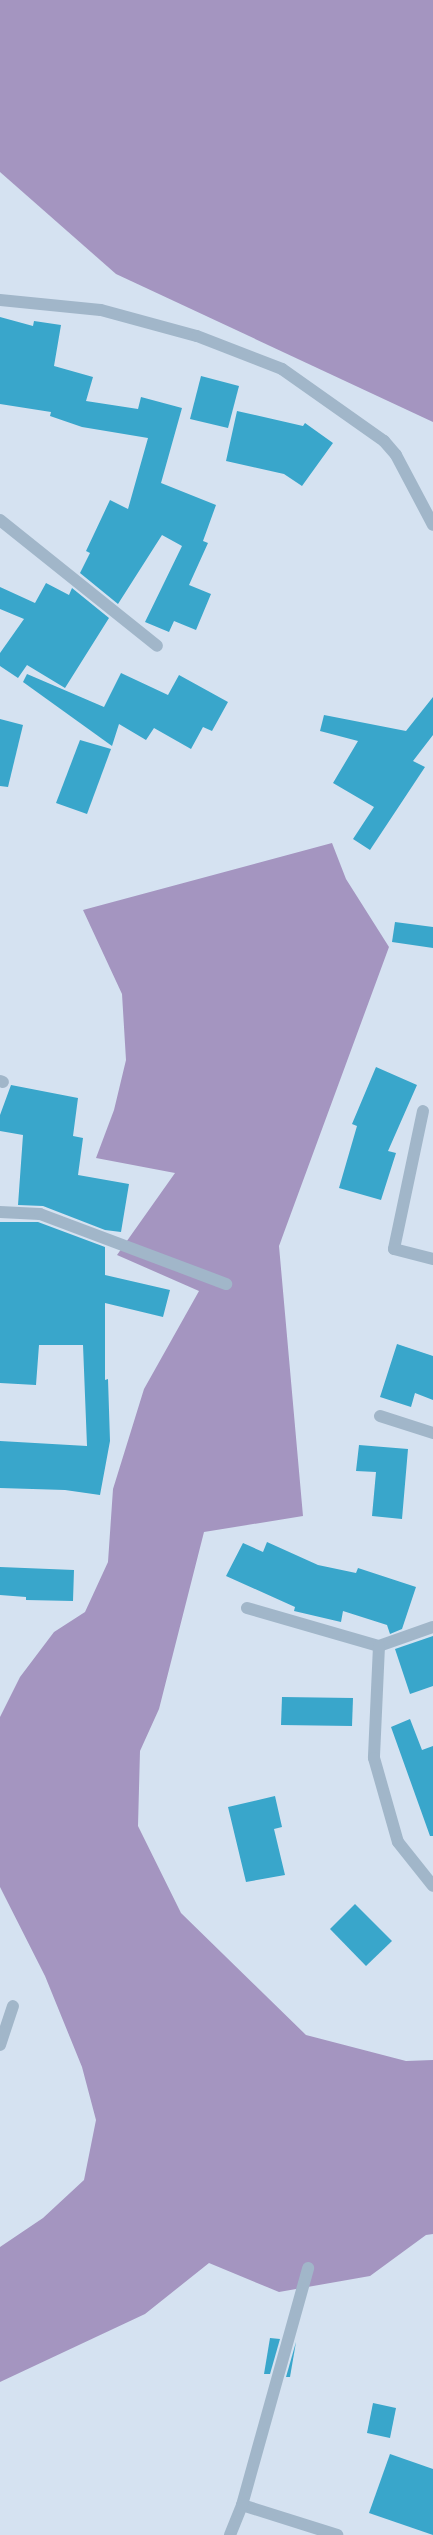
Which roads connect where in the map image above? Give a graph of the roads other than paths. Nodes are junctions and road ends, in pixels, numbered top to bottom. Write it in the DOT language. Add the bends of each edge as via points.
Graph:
graph roads {
  1 [pos="0,300"];
  2 [pos="0,520"];
  3 [pos="433,525"];
  4 [pos="157,646"];
  5 [pos="423,1111"];
  6 [pos="0,1212"];
  7 [pos="433,1259"];
  8 [pos="226,1284"];
  9 [pos="380,1416"];
  10 [pos="433,1434"];
  11 [pos="247,1608"];
  12 [pos="433,1627"];
  13 [pos="379,1646"];
  14 [pos="433,1886"];
  15 [pos="13,2006"];
  16 [pos="0,2045"];
  17 [pos="308,2268"];
  18 [pos="242,2504"];
  19 [pos="230,2535"];
  20 [pos="337,2535"];
  1 -- 3 [label="street" via="101,310 197,336 282,369 384,441 396,455"];
  2 -- 4 [label="street"];
  5 -- 7 [label="street" via="394,1249"];
  6 -- 8 [label="street" via="40,1214"];
  9 -- 10 [label="street"];
  11 -- 13 [label="street"];
  12 -- 13 [label="street"];
  13 -- 14 [label="street" via="374,1758 398,1842"];
  15 -- 16 [label="street"];
  17 -- 18 [label="street"];
  18 -- 19 [label="street"];
  18 -- 20 [label="street"];
}
